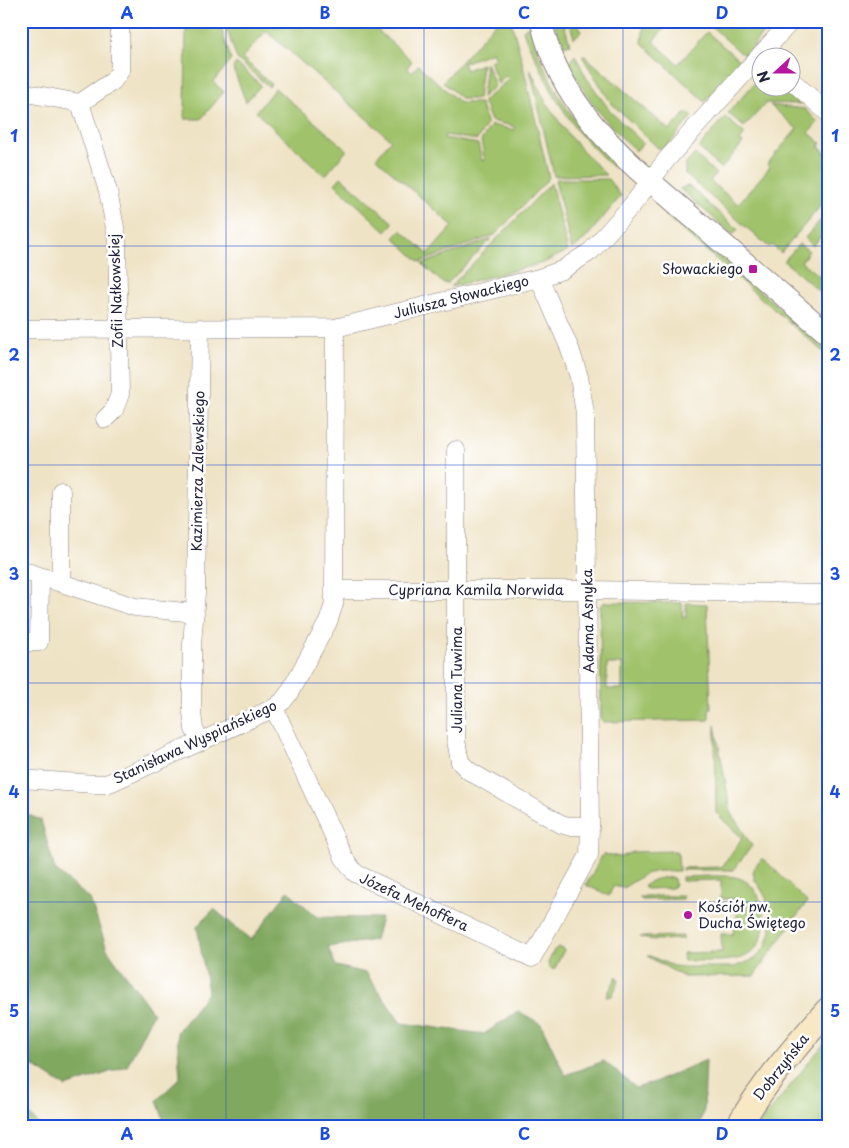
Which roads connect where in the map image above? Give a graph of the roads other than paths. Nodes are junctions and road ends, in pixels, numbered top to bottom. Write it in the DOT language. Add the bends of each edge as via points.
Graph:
graph roads {
  1 [pos="120,21"];
  2 [pos="541,21"];
  3 [pos="791,21"];
  4 [pos="769,48"];
  5 [pos="752,68"];
  6 [pos="802,90"];
  7 [pos="21,92"];
  8 [pos="80,103"];
  9 [pos="828,113"];
  10 [pos="650,181"];
  11 [pos="539,278"];
  12 [pos="117,328"];
  13 [pos="200,328"];
  14 [pos="335,328"];
  15 [pos="21,329"];
  16 [pos="828,334"];
  17 [pos="105,419"];
  18 [pos="456,450"];
  19 [pos="61,491"];
  20 [pos="21,570"];
  21 [pos="40,576"];
  22 [pos="61,583"];
  23 [pos="334,590"];
  24 [pos="457,590"];
  25 [pos="587,590"];
  26 [pos="828,594"];
  27 [pos="195,613"];
  28 [pos="28,642"];
  29 [pos="274,708"];
  30 [pos="200,741"];
  31 [pos="21,779"];
  32 [pos="590,826"];
  33 [pos="532,958"];
  34 [pos="828,1010"];
  35 [pos="738,1127"];
  1 -- 8 [label="street" via="120,71 113,81"];
  2 -- 10 [label="street" via="564,82 583,112 594,128"];
  3 -- 4 [label="street, Juliusza Słowackiego"];
  5 -- 10 [label="street, Juliusza Słowackiego"];
  6 -- 9 [label="street"];
  7 -- 8 [label="street"];
  8 -- 12 [label="street, Zofii Nałkowskiej" via="108,191 117,238"];
  10 -- 11 [label="street, Juliusza Słowackiego" via="591,251 562,270"];
  10 -- 16 [label="street"];
  11 -- 14 [label="street, Juliusza Słowackiego"];
  11 -- 25 [label="street, Adama Asnyka" via="570,349 584,405"];
  12 -- 13 [label="street, Juliusza Słowackiego"];
  12 -- 15 [label="street, Juliusza Słowackiego"];
  12 -- 17 [label="street, Zofii Nałkowskiej" via="120,394 114,410"];
  13 -- 14 [label="street, Juliusza Słowackiego"];
  13 -- 27 [label="street, Kazimierza Zalewskiego"];
  14 -- 23 [label="street, Stanisława Wyspiańskiego"];
  18 -- 24 [label="street, Juliana Tuwima"];
  19 -- 22 [label="street"];
  20 -- 21 [label="street"];
  21 -- 22 [label="street"];
  21 -- 28 [label="street" via="39,642"];
  22 -- 27 [label="street" via="135,607"];
  23 -- 24 [label="street, Cypriana Kamila Norwida"];
  23 -- 29 [label="street, Stanisława Wyspiańskiego" via="334,604 328,622 289,693"];
  24 -- 25 [label="street, Cypriana Kamila Norwida"];
  24 -- 32 [label="street, Juliana Tuwima" via="456,740 460,762 469,772 561,824"];
  25 -- 26 [label="street, Cypriana Kamila Norwida"];
  25 -- 32 [label="street, Adama Asnyka"];
  27 -- 30 [label="street, Kazimierza Zalewskiego" via="192,713"];
  29 -- 30 [label="street, Stanisława Wyspiańskiego"];
  29 -- 33 [label="street, Józefa Mehoffera" via="344,858 355,873"];
  30 -- 31 [label="street, Stanisława Wyspiańskiego" via="106,784"];
  32 -- 33 [label="street, Adama Asnyka" via="589,854"];
  34 -- 35 [label="main road, Dobrzyńska" via="772,1076"];
}
